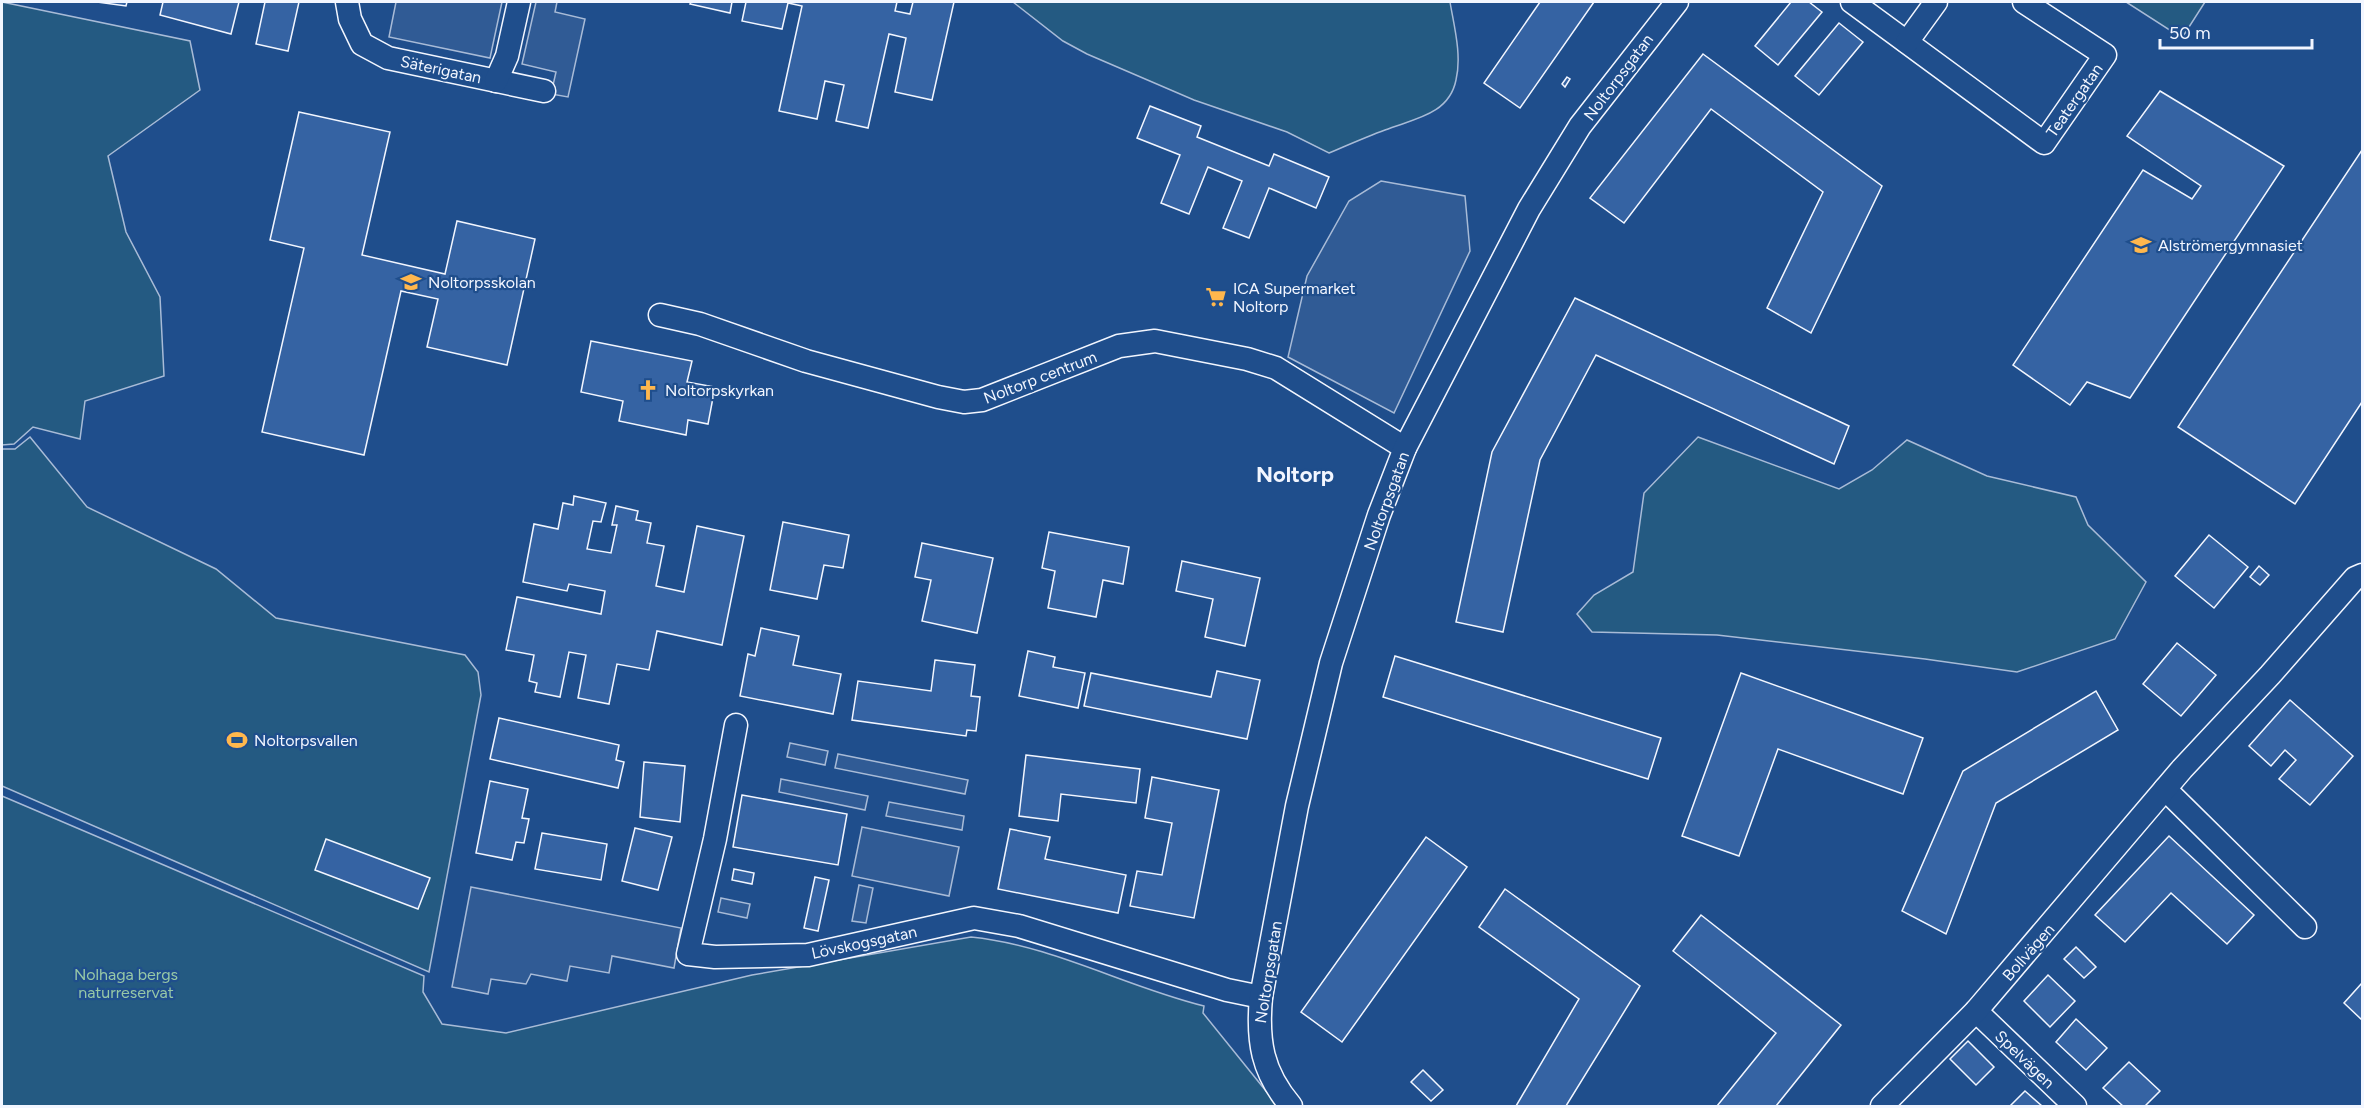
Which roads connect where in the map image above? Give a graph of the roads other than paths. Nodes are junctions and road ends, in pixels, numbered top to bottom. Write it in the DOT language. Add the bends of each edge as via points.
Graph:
graph roads {
  1 [pos="347,2"];
  2 [pos="519,2"];
  3 [pos="1677,2"];
  4 [pos="1852,2"];
  5 [pos="1936,2"];
  6 [pos="2024,2"];
  7 [pos="1907,42"];
  8 [pos="496,81"];
  9 [pos="544,91"];
  10 [pos="660,315"];
  11 [pos="1405,448"];
  12 [pos="2362,575"];
  13 [pos="736,726"];
  14 [pos="2165,789"];
  15 [pos="2305,927"];
  16 [pos="1262,997"];
  17 [pos="1976,1011"];
  18 [pos="1291,1107"];
  19 [pos="1882,1107"];
  20 [pos="2075,1107"];
  1 -- 8 [label="street, Säterigatan" via="362,44 388,58"];
  2 -- 8 [label="street, Säterigatan" via="507,56"];
  3 -- 11 [label="street, Noltorpsgatan" via="1580,126 1529,209"];
  4 -- 7 [label="street, Teatergatan"];
  5 -- 7 [label="street"];
  6 -- 7 [label="street, Teatergatan" via="2105,55 2044,143"];
  8 -- 9 [label="street, Säterigatan"];
  10 -- 11 [label="street, Noltorp centrum" via="700,324 806,361 964,402 982,400 1119,346 1155,341 1276,368"];
  11 -- 16 [label="street, Noltorpsgatan" via="1331,663 1297,806"];
  12 -- 14 [label="street, Bollvägen" via="2355,578"];
  13 -- 16 [label="street, Lövskogsgatan" via="688,954 808,955 974,918 1020,926 1227,990"];
  14 -- 15 [label="street"];
  14 -- 17 [label="street, Bollvägen"];
  16 -- 18 [label="street, Noltorpsgatan" via="1259,1025 1266,1066"];
  17 -- 19 [label="street, Bollvägen"];
  17 -- 20 [label="street, Spelvägen"];
}
